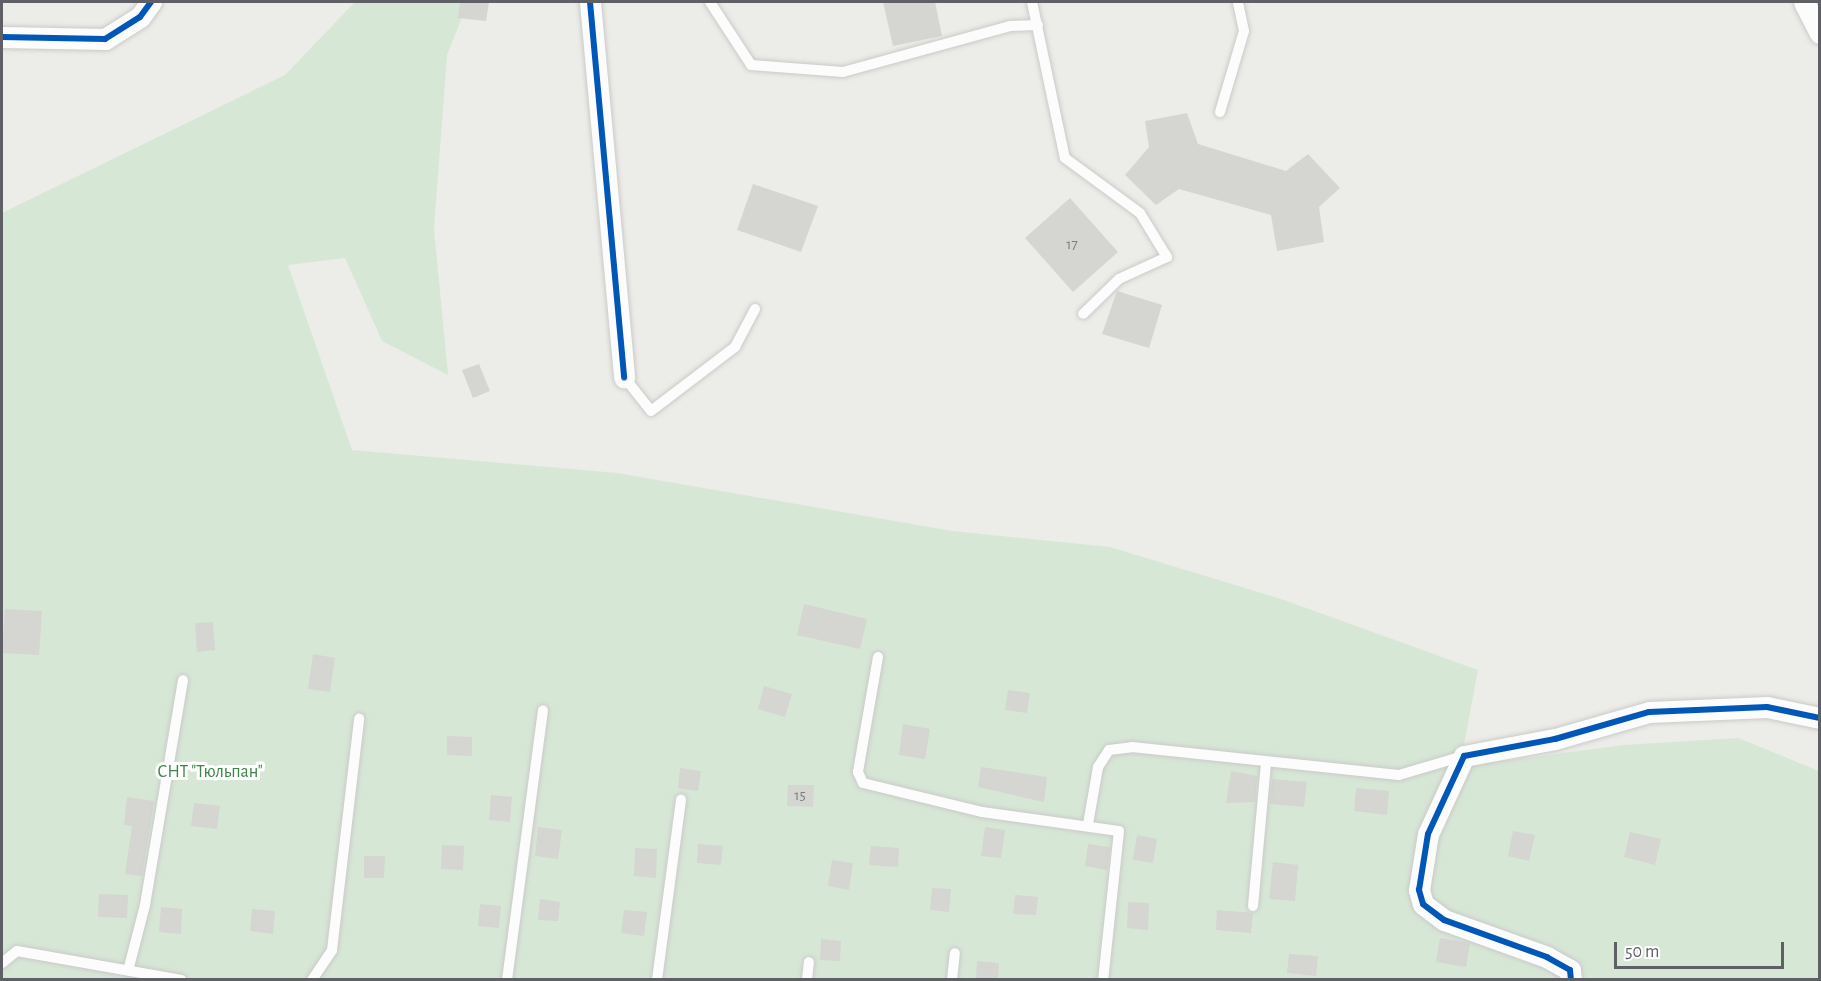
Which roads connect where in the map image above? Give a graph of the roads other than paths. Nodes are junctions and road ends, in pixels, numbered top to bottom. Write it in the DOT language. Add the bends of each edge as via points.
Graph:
graph roads {
  1 [pos="151,2"];
  2 [pos="590,2"];
  3 [pos="710,2"];
  4 [pos="1032,2"];
  5 [pos="1238,2"];
  6 [pos="1804,2"];
  7 [pos="1038,25"];
  8 [pos="1820,33"];
  9 [pos="2,37"];
  10 [pos="1220,111"];
  11 [pos="755,309"];
  12 [pos="1083,314"];
  13 [pos="624,377"];
  14 [pos="878,657"];
  15 [pos="183,680"];
  16 [pos="543,710"];
  17 [pos="1820,718"];
  18 [pos="359,719"];
  19 [pos="1464,756"];
  20 [pos="1266,764"];
  21 [pos="681,800"];
  22 [pos="1088,825"];
  23 [pos="1253,906"];
  24 [pos="955,954"];
  25 [pos="809,962"];
  26 [pos="2,963"];
  27 [pos="129,967"];
  28 [pos="181,980"];
  29 [pos="312,980"];
  30 [pos="507,980"];
  31 [pos="657,980"];
  32 [pos="807,980"];
  33 [pos="951,980"];
  34 [pos="1103,980"];
  35 [pos="1571,980"];
  1 -- 9 [label="street" via="140,17 105,39"];
  2 -- 13 [label="street"];
  3 -- 7 [label="lane" via="751,65 843,72 1010,26"];
  4 -- 7 [label="lane"];
  5 -- 10 [label="lane" via="1244,31"];
  6 -- 8 [label="street"];
  7 -- 12 [label="lane" via="1065,158 1140,213 1167,257 1119,279"];
  11 -- 13 [label="lane" via="735,347 651,411"];
  14 -- 22 [label="lane" via="858,772 863,783 982,812"];
  15 -- 27 [label="lane" via="145,905"];
  16 -- 30 [label="lane"];
  17 -- 19 [label="street" via="1767,707 1649,712 1555,739"];
  18 -- 29 [label="lane" via="332,950"];
  19 -- 20 [label="lane" via="1399,775"];
  19 -- 35 [label="street" via="1428,834 1419,890 1423,904 1444,920 1547,957 1570,970"];
  20 -- 22 [label="lane" via="1132,747 1109,750 1098,767"];
  20 -- 23 [label="lane"];
  21 -- 31 [label="lane"];
  22 -- 34 [label="lane" via="1119,831"];
  24 -- 33 [label="lane"];
  25 -- 32 [label="lane"];
  26 -- 27 [label="lane" via="16,951"];
  27 -- 28 [label="lane"];
}
